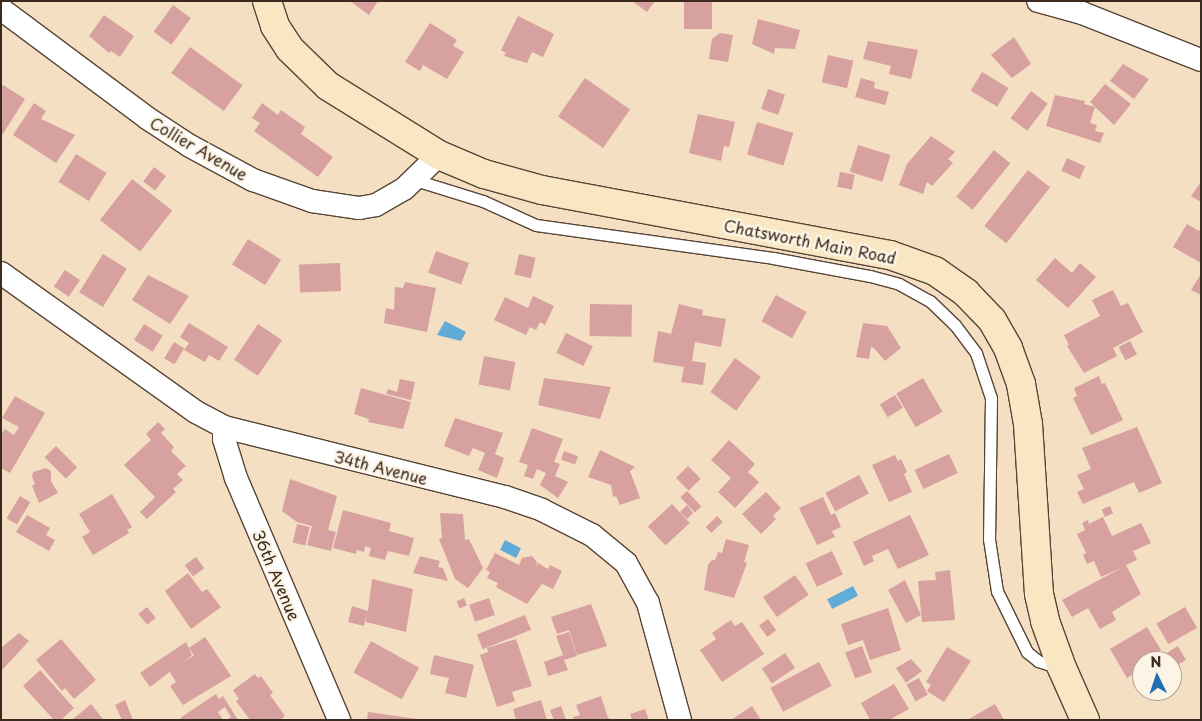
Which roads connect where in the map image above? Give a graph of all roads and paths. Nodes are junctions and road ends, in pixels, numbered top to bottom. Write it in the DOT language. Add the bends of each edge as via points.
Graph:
graph roads {
  1 [pos="267,1"];
  2 [pos="1038,1"];
  3 [pos="1,9"];
  4 [pos="1201,60"];
  5 [pos="439,155"];
  6 [pos="414,180"];
  7 [pos="1,274"];
  8 [pos="224,428"];
  9 [pos="1062,668"];
  10 [pos="338,720"];
  11 [pos="680,720"];
  12 [pos="1085,720"];
  1 -- 5 [label="street, Chatsworth Main Road" via="275,26 307,68 328,86"];
  2 -- 4 [label="street" via="1082,13"];
  3 -- 6 [label="street, Collier Avenue" via="147,118 253,180 312,201 359,208 390,199"];
  5 -- 6 [label="street, Collier Avenue"];
  5 -- 9 [label="street, Chatsworth Main Road" via="504,182 890,255 935,271 966,293 992,320 1008,348 1021,384 1028,424 1040,594 1045,621"];
  6 -- 9 [label="lane" via="483,201 536,225 773,258 870,276 899,284 930,301 955,325 976,353 991,398 989,539 1000,597 1027,652 1038,661"];
  7 -- 8 [label="street, 34th Avenue" via="196,412"];
  8 -- 10 [label="street, 36th Avenue" via="224,439 236,478"];
  8 -- 11 [label="street, 34th Avenue" via="505,497 542,510 592,535 626,563 648,603"];
  9 -- 12 [label="street, Chatsworth Main Road"];
}
